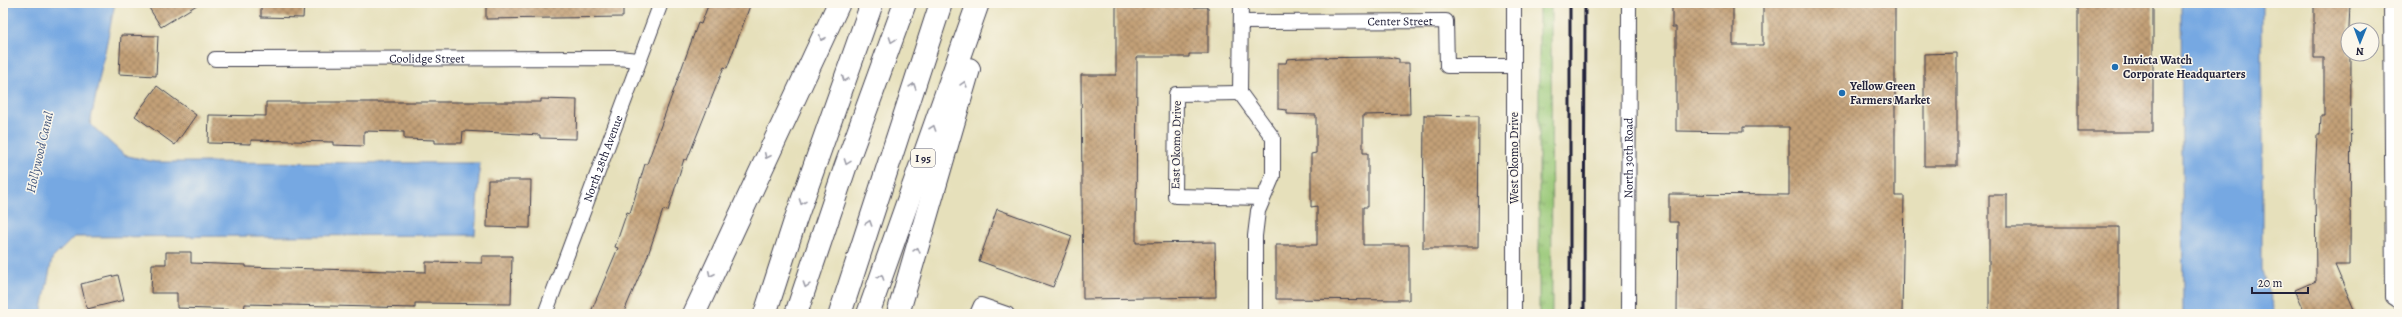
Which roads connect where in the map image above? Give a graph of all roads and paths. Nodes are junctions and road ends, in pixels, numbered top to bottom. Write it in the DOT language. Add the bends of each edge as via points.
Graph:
graph roads {
  1 [pos="661,3"];
  2 [pos="838,3"];
  3 [pos="872,3"];
  4 [pos="905,3"];
  5 [pos="941,3"];
  6 [pos="978,3"];
  7 [pos="988,3"];
  8 [pos="1241,3"];
  9 [pos="1514,3"];
  10 [pos="1629,3"];
  11 [pos="2391,3"];
  12 [pos="1241,22"];
  13 [pos="215,59"];
  14 [pos="639,60"];
  15 [pos="1514,66"];
  16 [pos="1240,93"];
  17 [pos="1263,198"];
  18 [pos="2396,299"];
  19 [pos="979,310"];
  20 [pos="545,314"];
  21 [pos="694,314"];
  22 [pos="765,314"];
  23 [pos="796,314"];
  24 [pos="840,314"];
  25 [pos="868,314"];
  26 [pos="898,314"];
  27 [pos="1007,314"];
  28 [pos="1255,314"];
  29 [pos="1514,314"];
  30 [pos="1628,314"];
  1 -- 14 [label="street, North 28th Avenue"];
  2 -- 21 [label="highway, one-way"];
  3 -- 22 [label="highway, one-way"];
  4 -- 23 [label="highway, one-way" via="845,168"];
  24 -- 5 [label="highway, one-way"];
  25 -- 6 [label="highway, I 95, one-way"];
  26 -- 7 [label="highway, one-way"];
  8 -- 12 [label="street"];
  9 -- 15 [label="street, West Okomo Drive"];
  10 -- 30 [label="street, North 30th Road"];
  11 -- 18 [label="street"];
  12 -- 15 [label="street, Center Street" via="1446,21 1447,66"];
  12 -- 16 [label="street"];
  13 -- 14 [label="street, Coolidge Street"];
  14 -- 20 [label="street, North 28th Avenue"];
  15 -- 29 [label="street, West Okomo Drive"];
  16 -- 17 [label="street" via="1273,138 1273,176"];
  16 -- 17 [label="street, East Okomo Drive" via="1176,94 1175,196"];
  17 -- 28 [label="street" via="1258,211 1255,236"];
  19 -- 27 [label="street"];
}
